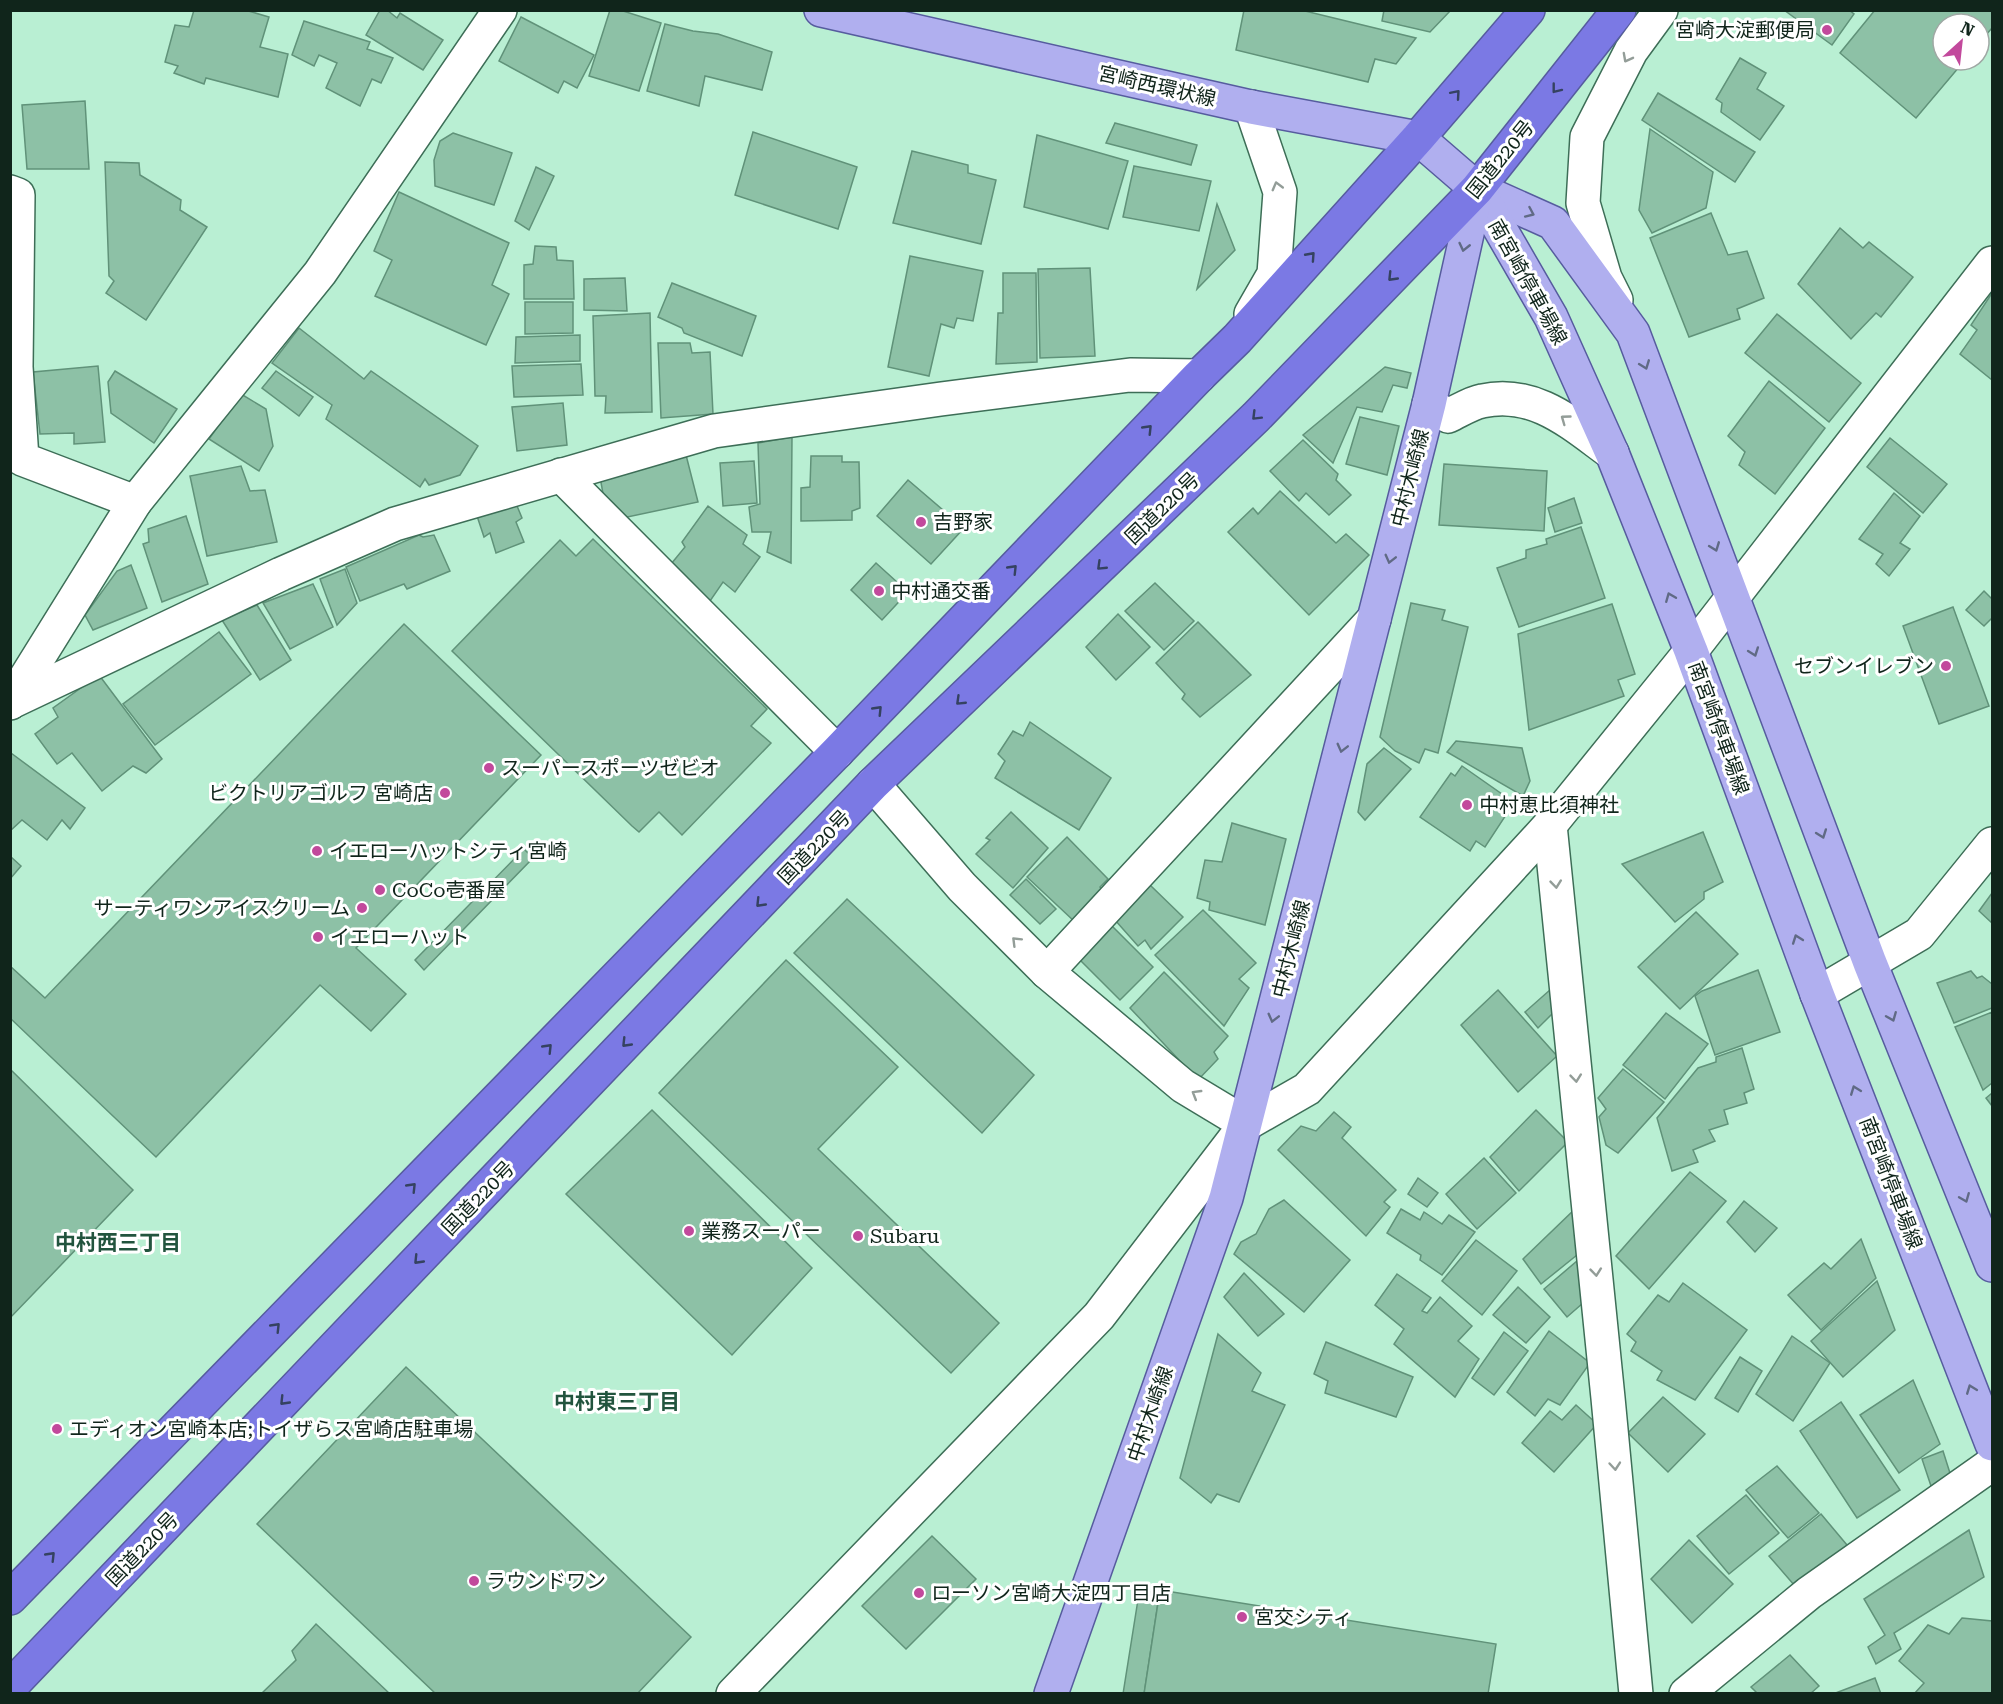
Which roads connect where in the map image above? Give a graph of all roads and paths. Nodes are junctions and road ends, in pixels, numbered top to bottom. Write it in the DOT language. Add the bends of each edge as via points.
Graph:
graph roads {
  1 [pos="500,10"];
  2 [pos="821,10"];
  3 [pos="1618,10"];
  4 [pos="1661,10"];
  5 [pos="1520,15"];
  6 [pos="1251,107"];
  7 [pos="1418,138"];
  8 [pos="1477,189"];
  9 [pos="10,192"];
  10 [pos="1992,263"];
  11 [pos="1633,333"];
  12 [pos="1237,339"];
  13 [pos="13,365"];
  14 [pos="1199,376"];
  15 [pos="1429,404"];
  16 [pos="1612,453"];
  17 [pos="561,476"];
  18 [pos="135,502"];
  19 [pos="1734,597"];
  20 [pos="1374,619"];
  21 [pos="1691,651"];
  22 [pos="15,687"];
  23 [pos="837,752"];
  24 [pos="873,784"];
  25 [pos="1550,825"];
  26 [pos="1992,844"];
  27 [pos="1870,963"];
  28 [pos="1047,972"];
  29 [pos="1817,994"];
  30 [pos="1246,1124"];
  31 [pos="1992,1265"];
  32 [pos="1992,1444"];
  33 [pos="1992,1464"];
  34 [pos="10,1598"];
  35 [pos="10,1687"];
  36 [pos="747,1689"];
  37 [pos="1051,1694"];
  38 [pos="1636,1694"];
  39 [pos="1686,1694"];
  1 -- 18 [label="street" via="320,273"];
  2 -- 6 [label="main road, 宮崎西環状線"];
  3 -- 8 [label="highway, 国道220号, one-way"];
  4 -- 11 [label="street, one-way" via="1631,51 1587,137 1583,203 1605,278"];
  7 -- 5 [label="highway, one-way"];
  6 -- 7 [label="main road, 宮崎西環状線"];
  12 -- 6 [label="street, one-way" via="1274,274 1280,192"];
  7 -- 8 [label="main road"];
  12 -- 7 [label="highway, one-way"];
  8 -- 11 [label="main road, 南宮崎停車場線, one-way" via="1553,223"];
  8 -- 15 [label="main road, 中村木崎線, one-way"];
  8 -- 16 [label="main road, 南宮崎停車場線" via="1551,317"];
  8 -- 24 [label="highway, 国道220号, one-way" via="1256,417"];
  9 -- 13 [label="street" via="18,195"];
  10 -- 19 [label="street"];
  11 -- 19 [label="main road, 南宮崎停車場線, one-way"];
  12 -- 14 [label="highway"];
  13 -- 18 [label="street" via="22,459"];
  14 -- 17 [label="street" via="1130,375 724,430"];
  23 -- 14 [label="highway, one-way"];
  16 -- 15 [label="street, one-way" via="1556,412 1519,399 1482,401 1448,416"];
  15 -- 20 [label="main road, 中村木崎線, one-way"];
  21 -- 16 [label="main road, 南宮崎停車場線, one-way"];
  17 -- 22 [label="street" via="395,524"];
  17 -- 23 [label="street"];
  18 -- 22 [label="street"];
  19 -- 21 [label="street"];
  19 -- 27 [label="main road, 南宮崎停車場線, one-way"];
  20 -- 28 [label="street"];
  20 -- 30 [label="main road, 中村木崎線, one-way"];
  21 -- 25 [label="street"];
  29 -- 21 [label="main road, 南宮崎停車場線, one-way"];
  34 -- 23 [label="highway, one-way" via="220,1375"];
  28 -- 24 [label="street, one-way" via="962,887"];
  24 -- 35 [label="highway, 国道220号, one-way"];
  25 -- 30 [label="street" via="1307,1089"];
  25 -- 38 [label="street, one-way"];
  26 -- 27 [label="street" via="1919,934"];
  27 -- 29 [label="street"];
  27 -- 31 [label="main road, 南宮崎停車場線, one-way"];
  30 -- 28 [label="street, one-way" via="1183,1086"];
  32 -- 29 [label="main road, 南宮崎停車場線, one-way"];
  30 -- 36 [label="street" via="1099,1316"];
  30 -- 37 [label="main road, 中村木崎線" via="1226,1198"];
  33 -- 39 [label="street" via="1809,1593"];
}
